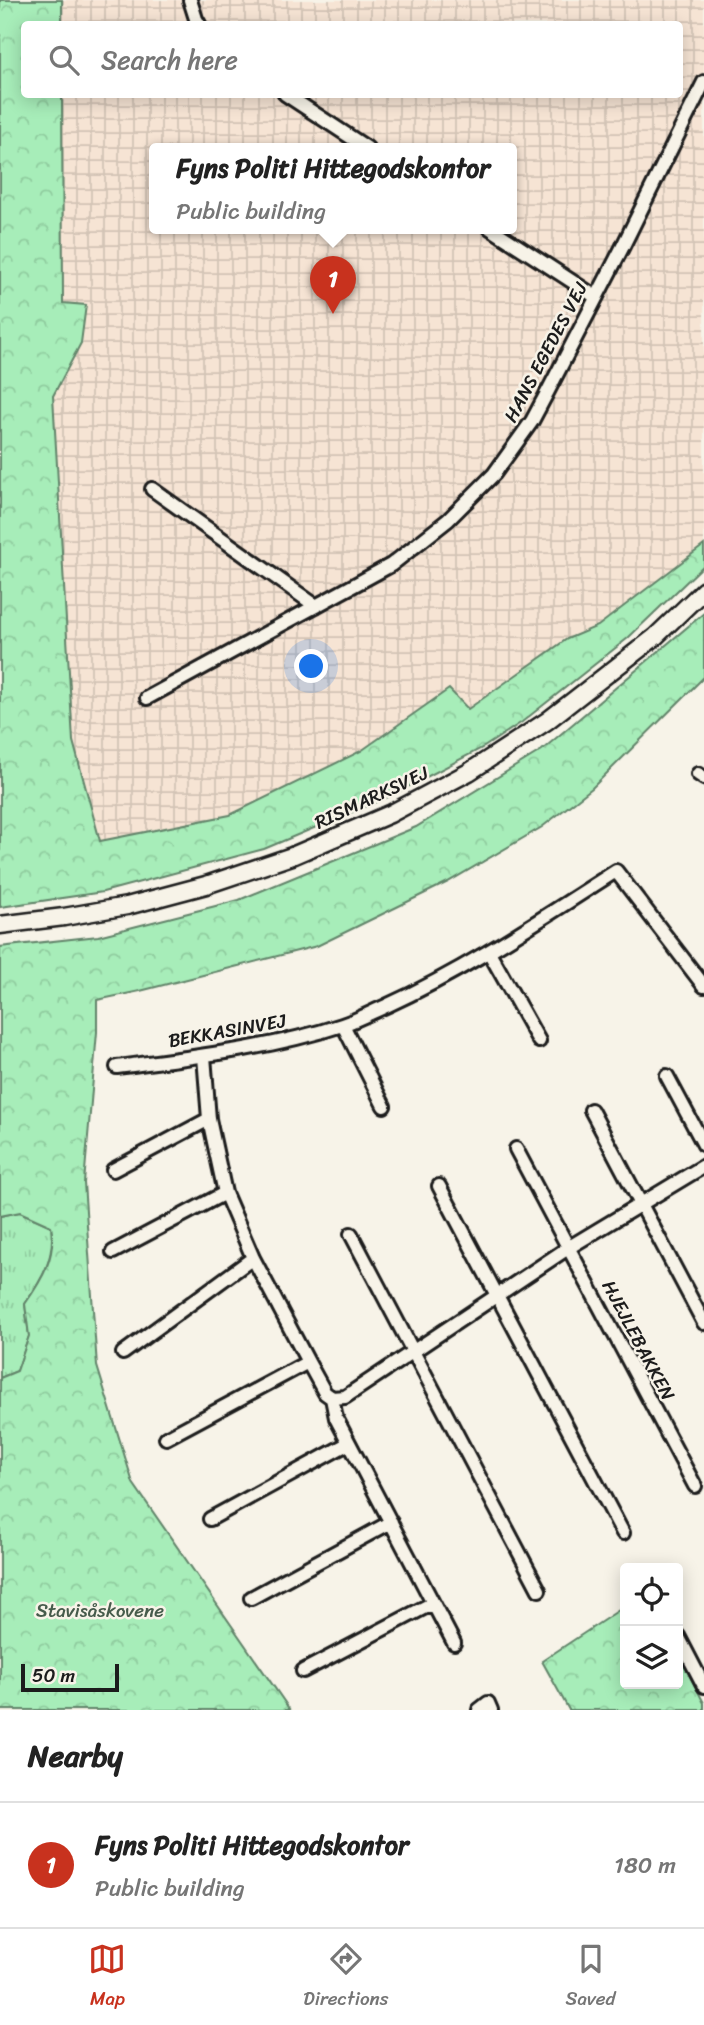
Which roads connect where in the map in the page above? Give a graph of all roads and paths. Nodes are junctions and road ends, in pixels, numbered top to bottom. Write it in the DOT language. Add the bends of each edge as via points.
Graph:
graph roads {
  1 [pos="190,0"];
  2 [pos="197,21"];
  3 [pos="704,82"];
  4 [pos="291,98"];
  5 [pos="359,143"];
  6 [pos="499,234"];
  7 [pos="596,297"];
  8 [pos="152,489"];
  9 [pos="704,590"];
  10 [pos="316,606"];
  11 [pos="147,698"];
  12 [pos="0,925"];
  13 [pos="489,952"];
  14 [pos="704,986"];
  15 [pos="343,1025"];
  16 [pos="539,1041"];
  17 [pos="204,1056"];
  18 [pos="117,1067"];
  19 [pos="667,1076"];
  20 [pos="384,1106"];
  21 [pos="591,1110"];
  22 [pos="209,1119"];
  23 [pos="704,1145"];
  24 [pos="516,1149"];
  25 [pos="704,1167"];
  26 [pos="113,1170"];
  27 [pos="439,1186"];
  28 [pos="225,1193"];
  29 [pos="641,1204"];
  30 [pos="351,1234"];
  31 [pos="568,1248"];
  32 [pos="113,1252"];
  33 [pos="253,1258"];
  34 [pos="498,1295"];
  35 [pos="704,1322"];
  36 [pos="414,1352"];
  37 [pos="123,1353"];
  38 [pos="308,1362"];
  39 [pos="332,1398"];
  40 [pos="166,1438"];
  41 [pos="349,1443"];
  42 [pos="695,1486"];
  43 [pos="210,1519"];
  44 [pos="391,1522"];
  45 [pos="624,1533"];
  46 [pos="539,1590"];
  47 [pos="251,1598"];
  48 [pos="433,1603"];
  49 [pos="454,1643"];
  50 [pos="683,1646"];
  51 [pos="303,1671"];
  52 [pos="704,1686"];
  53 [pos="479,1710"];
  54 [pos="491,1710"];
  1 -- 2 [label="street"];
  3 -- 7 [label="street, HANS EGEDES VEJ"];
  4 -- 5 [label="street"];
  6 -- 7 [label="street"];
  7 -- 10 [label="street, HANS EGEDES VEJ" via="532,421 494,474 448,520 391,565"];
  8 -- 10 [label="street"];
  9 -- 12 [label="main road, RISMARKSVEJ" via="655,637 547,721 469,772 390,814 292,856 206,884 127,906"];
  10 -- 11 [label="street, HANS EGEDES VEJ"];
  13 -- 14 [label="street, BEKKASINVEJ" via="616,872"];
  13 -- 15 [label="street, BEKKASINVEJ"];
  13 -- 16 [label="street"];
  15 -- 17 [label="street, BEKKASINVEJ"];
  15 -- 20 [label="street"];
  17 -- 18 [label="street, BEKKASINVEJ"];
  17 -- 22 [label="street"];
  19 -- 23 [label="street"];
  21 -- 29 [label="street"];
  22 -- 26 [label="street"];
  22 -- 28 [label="street"];
  24 -- 31 [label="street, HJEJLEBAKKEN"];
  25 -- 29 [label="street"];
  27 -- 34 [label="street"];
  28 -- 32 [label="street"];
  28 -- 33 [label="street"];
  29 -- 31 [label="street"];
  29 -- 35 [label="street"];
  30 -- 36 [label="street"];
  31 -- 34 [label="street"];
  31 -- 42 [label="street, HJEJLEBAKKEN"];
  33 -- 37 [label="street"];
  33 -- 38 [label="street"];
  34 -- 36 [label="street"];
  34 -- 45 [label="street"];
  36 -- 39 [label="street" via="345,1396"];
  36 -- 46 [label="street"];
  38 -- 39 [label="street"];
  38 -- 40 [label="street"];
  39 -- 41 [label="street"];
  41 -- 43 [label="street"];
  41 -- 44 [label="street"];
  44 -- 47 [label="street"];
  44 -- 48 [label="street"];
  48 -- 49 [label="street"];
  48 -- 51 [label="street"];
  50 -- 52 [label="street"];
  53 -- 54 [label="street" via="488,1703"];
}
